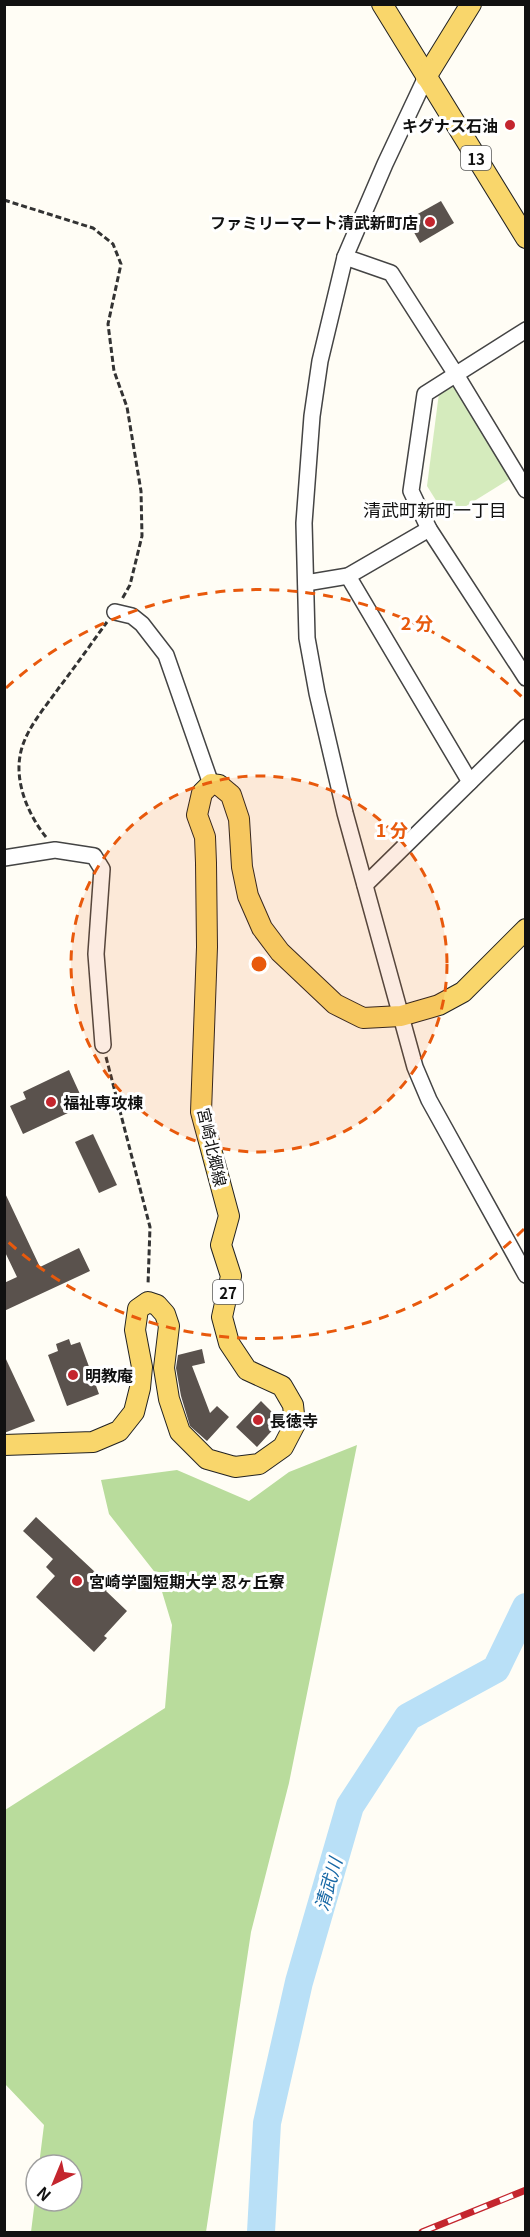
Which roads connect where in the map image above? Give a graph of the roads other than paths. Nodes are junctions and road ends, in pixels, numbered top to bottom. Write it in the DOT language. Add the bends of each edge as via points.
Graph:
graph roads {
  1 [pos="382,4"];
  2 [pos="471,4"];
  3 [pos="426,78"];
  4 [pos="525,238"];
  5 [pos="345,257"];
  6 [pos="525,330"];
  7 [pos="455,374"];
  8 [pos="525,490"];
  9 [pos="429,529"];
  10 [pos="348,576"];
  11 [pos="306,583"];
  12 [pos="115,612"];
  13 [pos="525,678"];
  14 [pos="525,727"];
  15 [pos="470,782"];
  16 [pos="211,784"];
  17 [pos="4,858"];
  18 [pos="365,885"];
  19 [pos="525,929"];
  20 [pos="401,1016"];
  21 [pos="103,1045"];
  22 [pos="525,1275"];
  23 [pos="4,1445"];
  1 -- 3 [label="main road, 13"];
  2 -- 3 [label="main road"];
  3 -- 4 [label="main road, 13"];
  3 -- 5 [label="street"];
  5 -- 7 [label="street" via="391,273"];
  5 -- 11 [label="street" via="320,361 312,416 304,523"];
  6 -- 7 [label="street"];
  7 -- 8 [label="street"];
  7 -- 9 [label="street" via="425,394 411,491"];
  9 -- 10 [label="street"];
  9 -- 13 [label="street"];
  10 -- 11 [label="street"];
  10 -- 15 [label="street"];
  11 -- 18 [label="street" via="308,638 317,693"];
  12 -- 16 [label="street" via="132,616 142,624 166,655"];
  14 -- 15 [label="street"];
  15 -- 18 [label="street"];
  16 -- 20 [label="main road" via="231,795 239,819 248,896 262,928 280,952 335,1004 363,1018"];
  16 -- 23 [label="main road, 宮崎北郷線 / 27" via="202,793 197,816 205,837 207,905 201,1112 229,1216 221,1245 231,1276 222,1317 229,1343 247,1370 282,1386 293,1405 295,1424 283,1447 259,1464 235,1467 207,1459 180,1432 164,1368 169,1326 158,1305 148,1302 138,1309 135,1330 140,1388 134,1412 119,1431 93,1442"];
  17 -- 21 [label="street" via="55,850 94,856 102,869 96,954"];
  18 -- 20 [label="street"];
  19 -- 20 [label="main road" via="463,992 439,1005"];
  20 -- 22 [label="street" via="429,1100"];
}
